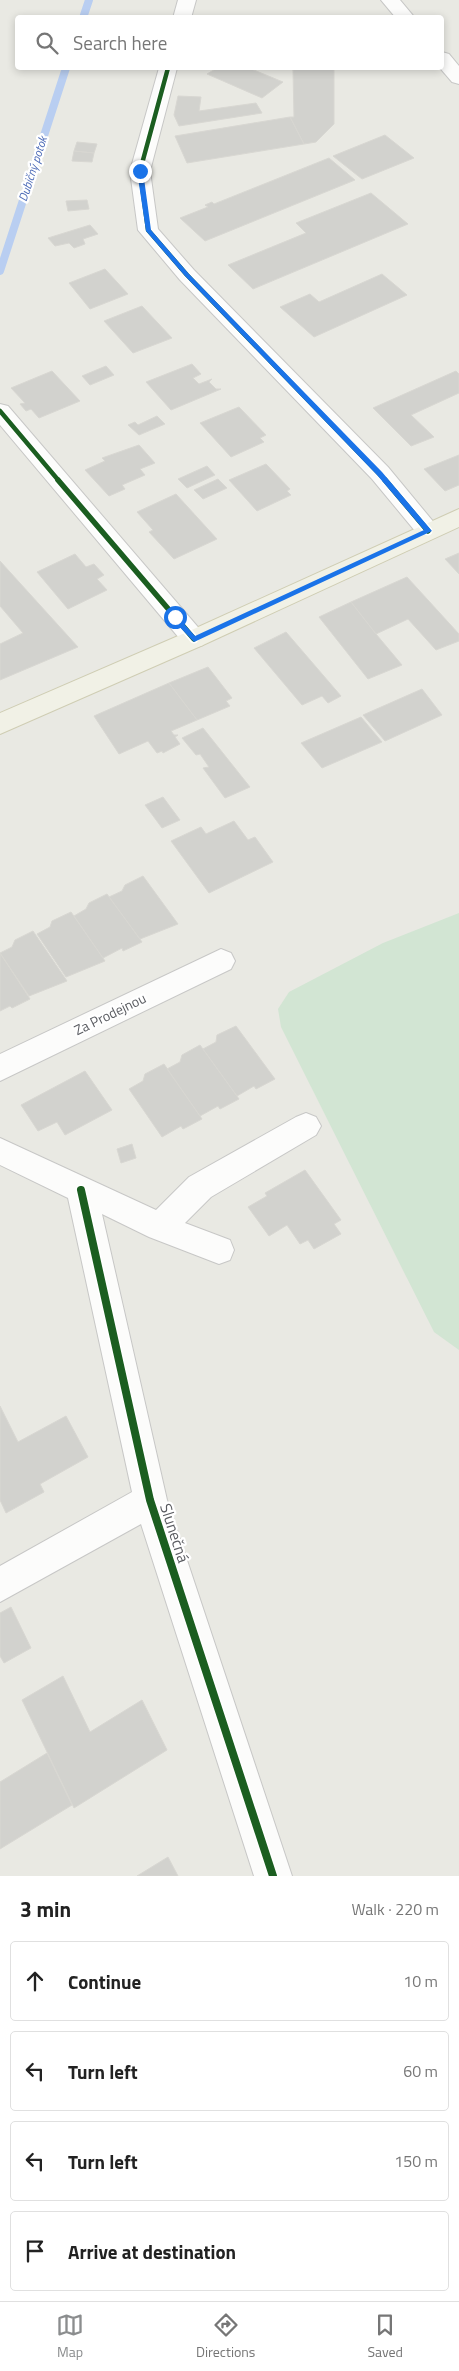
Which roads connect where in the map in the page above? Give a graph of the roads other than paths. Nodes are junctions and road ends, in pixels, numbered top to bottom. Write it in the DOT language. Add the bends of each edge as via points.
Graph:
graph roads {
  1 [pos="187,0"];
  2 [pos="390,0"];
  3 [pos="183,15"];
  4 [pos="403,15"];
  5 [pos="444,60"];
  6 [pos="167,70"];
  7 [pos="459,78"];
  8 [pos="0,411"];
  9 [pos="459,518"];
  10 [pos="428,531"];
  11 [pos="194,639"];
  12 [pos="0,724"];
  13 [pos="221,961"];
  14 [pos="0,1068"];
  15 [pos="306,1126"];
  16 [pos="0,1150"];
  17 [pos="81,1190"];
  18 [pos="170,1217"];
  19 [pos="218,1250"];
  20 [pos="150,1500"];
  21 [pos="0,1585"];
  22 [pos="273,1876"];
  1 -- 3 [label="street"];
  2 -- 4 [label="street"];
  5 -- 7 [label="street"];
  6 -- 10 [label="street" via="140,171 148,230 187,275 380,473"];
  8 -- 11 [label="street"];
  9 -- 10 [label="main road"];
  10 -- 11 [label="main road"];
  11 -- 12 [label="main road"];
  13 -- 14 [label="street, Za Prodejnou"];
  15 -- 18 [label="street" via="200,1187"];
  16 -- 17 [label="street"];
  17 -- 18 [label="street"];
  17 -- 20 [label="street, Slunečná"];
  18 -- 19 [label="street"];
  20 -- 21 [label="street, Slunečná"];
  20 -- 22 [label="street, Slunečná"];
}
